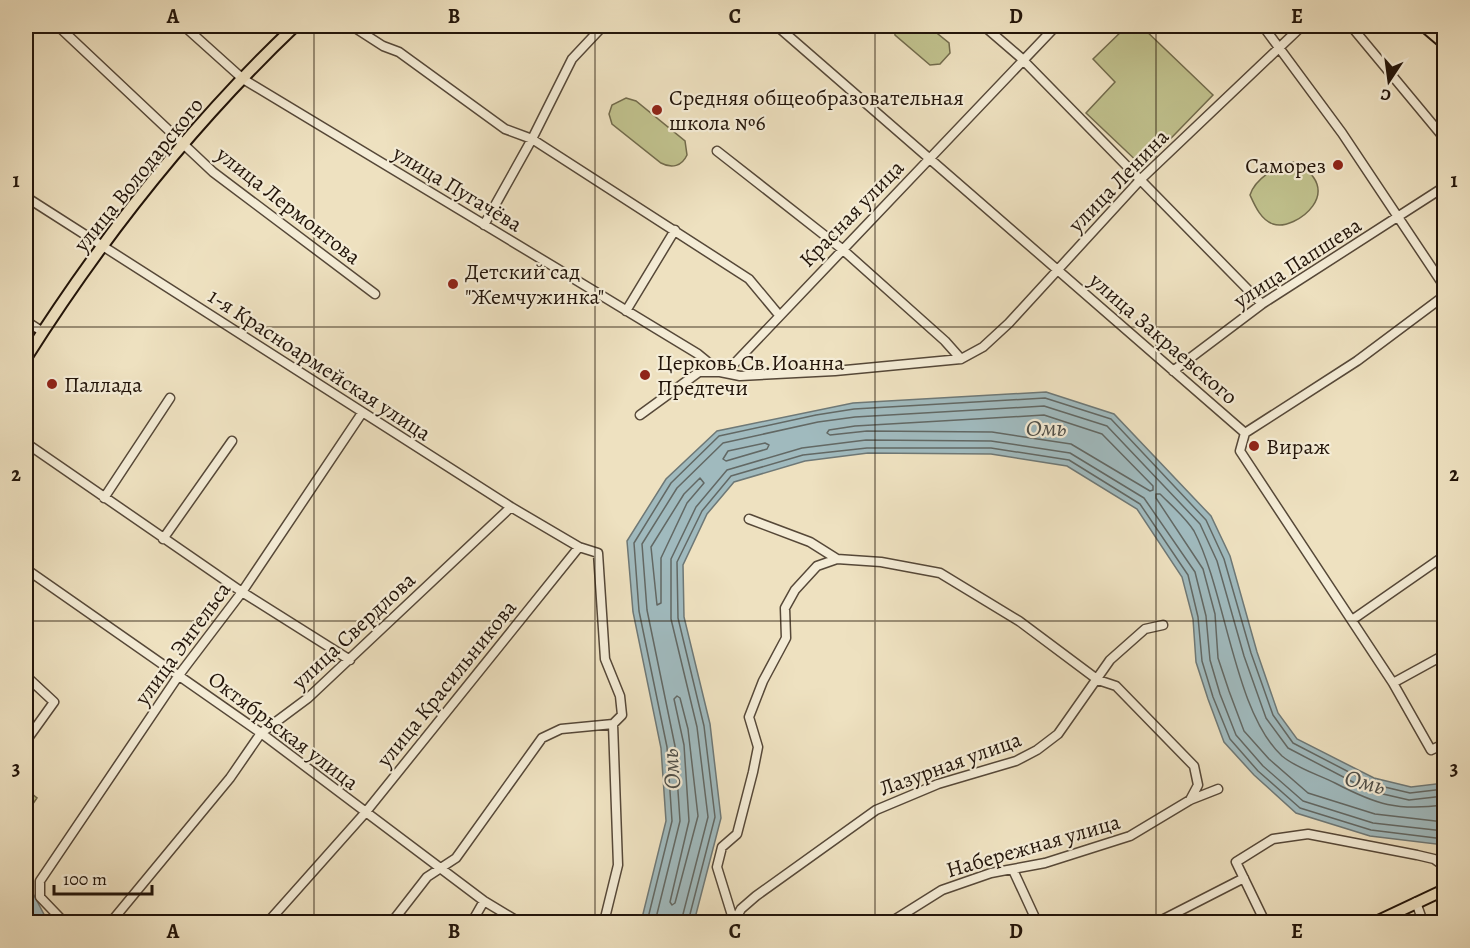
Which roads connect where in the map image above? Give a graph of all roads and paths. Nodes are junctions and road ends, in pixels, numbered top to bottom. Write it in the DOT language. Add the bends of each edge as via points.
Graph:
graph roads {
  1 [pos="58,26"];
  2 [pos="184,26"];
  3 [pos="295,26"];
  4 [pos="352,26"];
  5 [pos="603,26"];
  6 [pos="777,26"];
  7 [pos="984,26"];
  8 [pos="1056,26"];
  9 [pos="1263,26"];
  10 [pos="1302,26"];
  11 [pos="1351,26"];
  12 [pos="1424,26"];
  13 [pos="1444,43"];
  14 [pos="1280,46"];
  15 [pos="1023,61"];
  16 [pos="243,79"];
  17 [pos="1444,138"];
  18 [pos="532,139"];
  19 [pos="184,143"];
  20 [pos="717,151"];
  21 [pos="929,158"];
  22 [pos="1141,179"];
  23 [pos="1444,188"];
  24 [pos="26,197"];
  25 [pos="1399,219"];
  26 [pos="484,225"];
  27 [pos="675,230"];
  28 [pos="102,246"];
  29 [pos="842,249"];
  30 [pos="1058,269"];
  31 [pos="1444,286"];
  32 [pos="375,294"];
  33 [pos="1444,296"];
  34 [pos="1262,304"];
  35 [pos="626,311"];
  36 [pos="779,315"];
  37 [pos="26,321"];
  38 [pos="43,332"];
  39 [pos="26,358"];
  40 [pos="961,359"];
  41 [pos="1173,371"];
  42 [pos="720,372"];
  43 [pos="170,398"];
  44 [pos="362,412"];
  45 [pos="640,415"];
  46 [pos="1245,433"];
  47 [pos="232,441"];
  48 [pos="26,443"];
  49 [pos="104,498"];
  50 [pos="511,507"];
  51 [pos="749,519"];
  52 [pos="163,539"];
  53 [pos="579,547"];
  54 [pos="1444,556"];
  55 [pos="837,558"];
  56 [pos="26,569"];
  57 [pos="242,592"];
  58 [pos="1352,620"];
  59 [pos="1163,625"];
  60 [pos="1444,655"];
  61 [pos="350,660"];
  62 [pos="178,675"];
  63 [pos="26,676"];
  64 [pos="1098,681"];
  65 [pos="1393,683"];
  66 [pos="613,724"];
  67 [pos="261,733"];
  68 [pos="26,741"];
  69 [pos="1444,744"];
  70 [pos="1218,789"];
  71 [pos="1190,800"];
  72 [pos="365,813"];
  73 [pos="1444,866"];
  74 [pos="442,869"];
  75 [pos="1013,870"];
  76 [pos="1244,878"];
  77 [pos="1444,890"];
  78 [pos="484,901"];
  79 [pos="1416,902"];
  80 [pos="64,922"];
  81 [pos="111,922"];
  82 [pos="268,922"];
  83 [pos="392,922"];
  84 [pos="472,922"];
  85 [pos="519,922"];
  86 [pos="604,922"];
  87 [pos="734,922"];
  88 [pos="891,922"];
  89 [pos="1037,922"];
  90 [pos="1158,922"];
  91 [pos="1265,922"];
  92 [pos="1376,922"];
  93 [pos="1423,922"];
  1 -- 19 [label="street, улица Лермонтова"];
  2 -- 16 [label="street, улица Пугачёва"];
  3 -- 16 [label="main road, улица Володарского"];
  4 -- 18 [label="street" via="399,52 504,129"];
  5 -- 18 [label="street" via="572,59"];
  6 -- 21 [label="street, улица Закраевского"];
  7 -- 15 [label="street"];
  8 -- 15 [label="street, Красная улица"];
  9 -- 14 [label="street"];
  10 -- 14 [label="street, улица Ленина"];
  11 -- 17 [label="street"];
  12 -- 13 [label="main road"];
  14 -- 22 [label="street, улица Ленина"];
  14 -- 25 [label="street"];
  15 -- 21 [label="street, Красная улица"];
  15 -- 22 [label="street"];
  16 -- 19 [label="main road, улица Володарского"];
  16 -- 26 [label="street, улица Пугачёва"];
  18 -- 26 [label="street"];
  18 -- 27 [label="street"];
  19 -- 28 [label="main road, улица Володарского"];
  19 -- 32 [label="street, улица Лермонтова" via="213,172"];
  20 -- 29 [label="street"];
  21 -- 29 [label="street, Красная улица"];
  21 -- 30 [label="street, улица Закраевского"];
  22 -- 30 [label="street, улица Ленина"];
  22 -- 34 [label="street"];
  23 -- 25 [label="street, улица Папшева"];
  24 -- 28 [label="street, 1-я Красноармейская улица"];
  25 -- 31 [label="street"];
  25 -- 34 [label="street, улица Папшева"];
  26 -- 35 [label="street, улица Пугачёва"];
  27 -- 35 [label="street"];
  27 -- 36 [label="street" via="749,279"];
  28 -- 38 [label="main road, улица Володарского"];
  28 -- 44 [label="street, 1-я Красноармейская улица"];
  29 -- 36 [label="street, Красная улица"];
  29 -- 40 [label="street"];
  30 -- 40 [label="street, улица Ленина" via="983,347"];
  30 -- 41 [label="street, улица Закраевского"];
  33 -- 46 [label="street" via="1357,361"];
  34 -- 41 [label="street, улица Папшева"];
  35 -- 42 [label="street, улица Пугачёва" via="698,354"];
  36 -- 42 [label="street, Красная улица" via="734,364"];
  37 -- 38 [label="street"];
  38 -- 39 [label="main road, улица Володарского"];
  40 -- 42 [label="street" via="740,376"];
  41 -- 46 [label="street, улица Закраевского"];
  42 -- 45 [label="street" via="699,372"];
  43 -- 49 [label="street"];
  44 -- 50 [label="street, 1-я Красноармейская улица"];
  44 -- 57 [label="street, улица Энгельса"];
  46 -- 58 [label="street, улица Закраевского" via="1240,450"];
  47 -- 52 [label="street"];
  48 -- 49 [label="street"];
  49 -- 52 [label="street"];
  50 -- 53 [label="street, 1-я Красноармейская улица"];
  50 -- 61 [label="street, улица Свердлова"];
  51 -- 55 [label="street"];
  52 -- 57 [label="street"];
  53 -- 66 [label="street, 1-я Красноармейская улица" via="598,553 603,652 622,708 622,715"];
  53 -- 72 [label="street, улица Красильникова"];
  54 -- 58 [label="street"];
  55 -- 64 [label="street" via="940,573 1019,621"];
  55 -- 87 [label="street" via="817,566 785,608 786,638 749,717 758,747 753,772 737,834 722,847 717,867"];
  56 -- 62 [label="street, Октябрьская улица"];
  57 -- 61 [label="street"];
  57 -- 62 [label="street, улица Энгельса"];
  58 -- 65 [label="street, улица Закраевского"];
  59 -- 64 [label="street, Лазурная улица" via="1146,629 1110,660"];
  60 -- 65 [label="street"];
  61 -- 67 [label="street, улица Свердлова"];
  62 -- 67 [label="street, Октябрьская улица"];
  62 -- 80 [label="street, улица Энгельса" via="40,881 40,897"];
  63 -- 68 [label="street" via="54,702"];
  64 -- 71 [label="street" via="1116,686 1194,766 1198,784"];
  64 -- 87 [label="street, Лазурная улица" via="1058,734 1037,750 876,810 756,896 741,909"];
  65 -- 69 [label="street, улица Закраевского" via="1431,750"];
  66 -- 74 [label="street" via="561,729 542,738 456,858"];
  66 -- 86 [label="street" via="618,865"];
  67 -- 72 [label="street, Октябрьская улица"];
  67 -- 81 [label="street, улица Свердлова" via="230,777"];
  70 -- 71 [label="street, Набережная улица"];
  71 -- 75 [label="street, Набережная улица" via="1130,836"];
  72 -- 74 [label="street, Октябрьская улица"];
  72 -- 82 [label="street, улица Красильникова"];
  73 -- 76 [label="street" via="1434,859 1308,834 1273,839 1236,862"];
  74 -- 78 [label="street, Октябрьская улица"];
  74 -- 83 [label="street" via="427,877"];
  75 -- 88 [label="street, Набережная улица" via="991,873 942,890"];
  75 -- 89 [label="street"];
  76 -- 90 [label="street"];
  76 -- 91 [label="street"];
  77 -- 79 [label="main road"];
  78 -- 84 [label="street"];
  78 -- 85 [label="street, Октябрьская улица"];
  79 -- 92 [label="main road"];
  79 -- 93 [label="street"];
}
